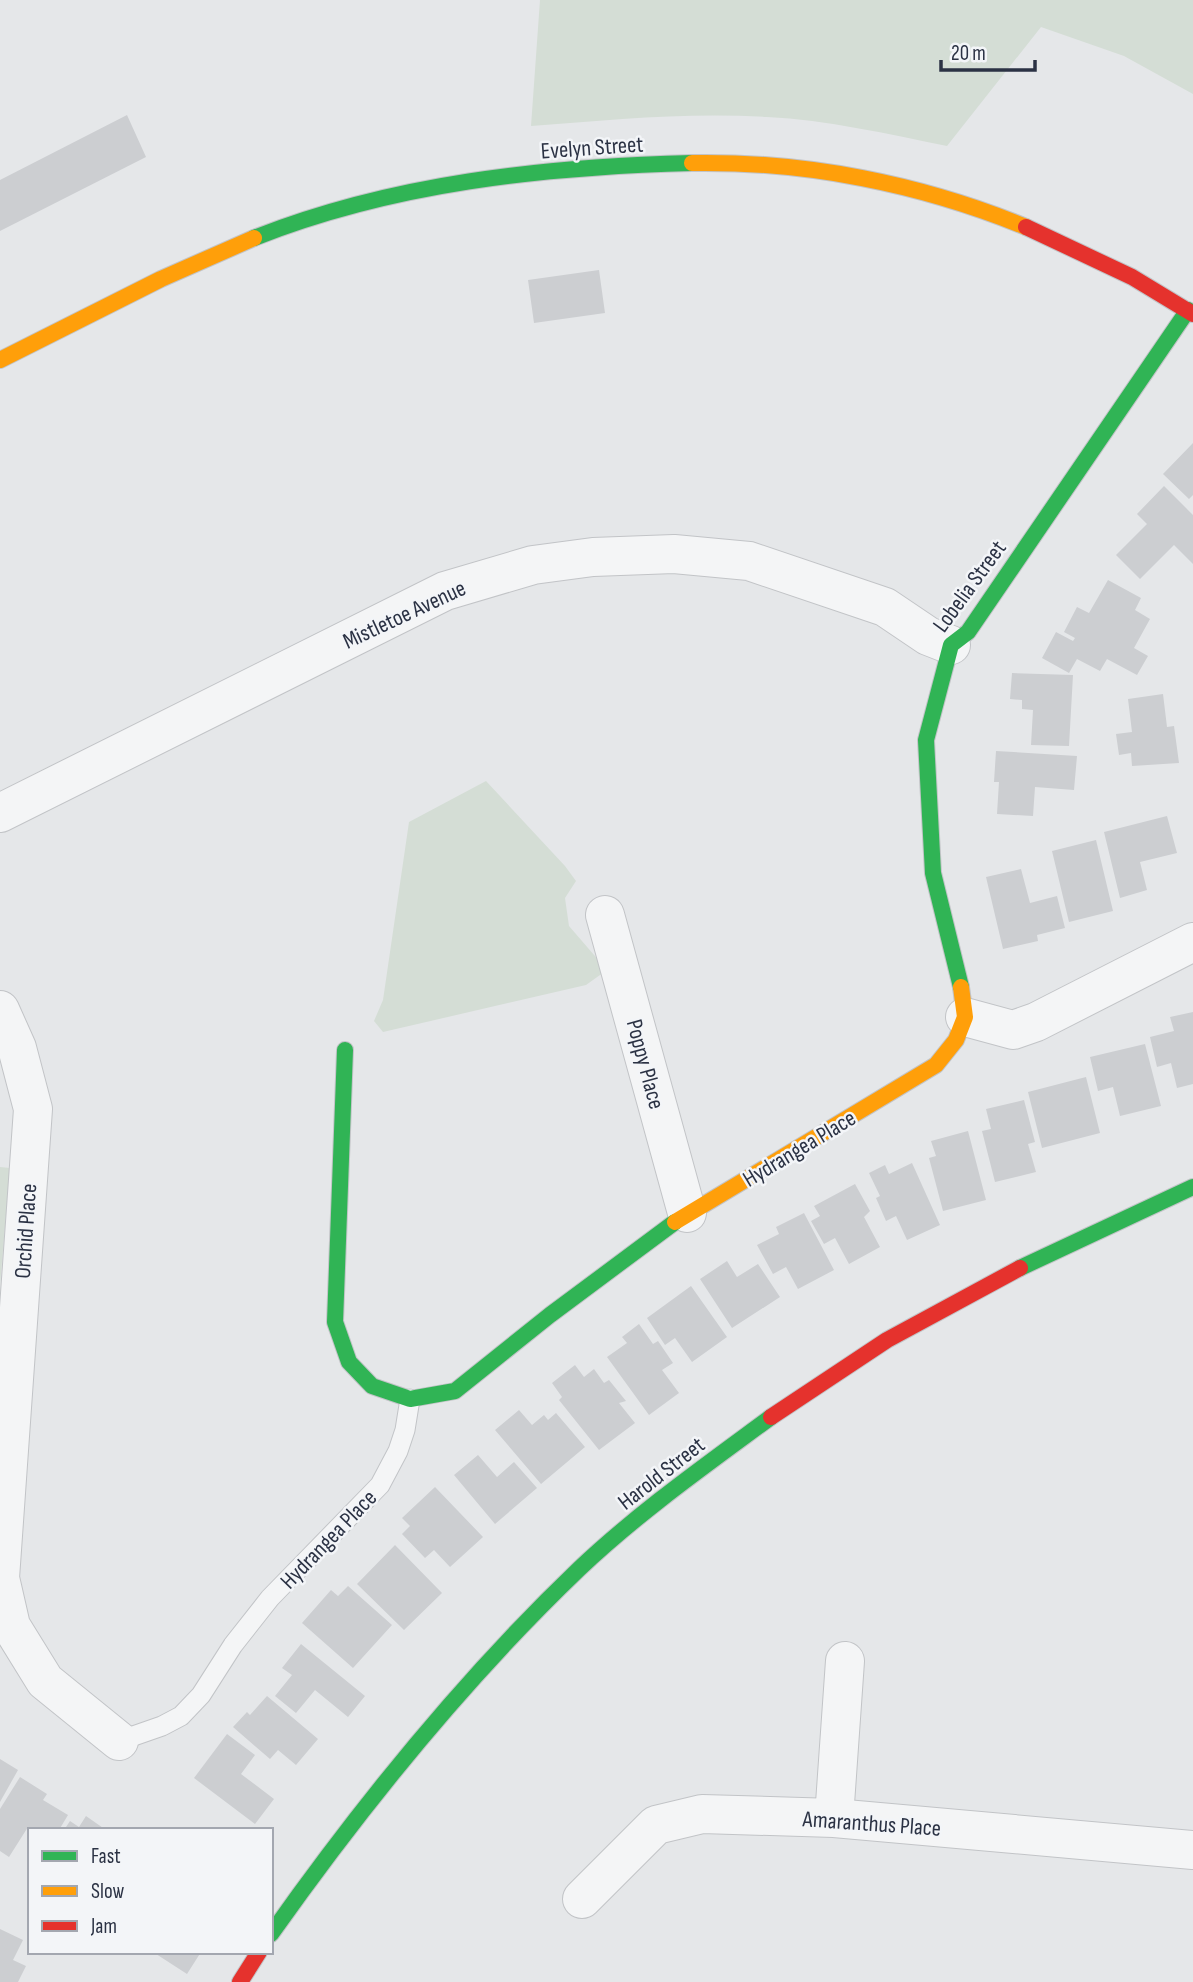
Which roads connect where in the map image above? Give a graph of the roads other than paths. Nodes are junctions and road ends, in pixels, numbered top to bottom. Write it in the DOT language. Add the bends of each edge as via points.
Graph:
graph roads {
  1 [pos="1190,312"];
  2 [pos="0,360"];
  3 [pos="951,645"];
  4 [pos="0,813"];
  5 [pos="605,915"];
  6 [pos="1193,942"];
  7 [pos="0,1010"];
  8 [pos="965,1017"];
  9 [pos="345,1050"];
  10 [pos="1193,1186"];
  11 [pos="687,1213"];
  12 [pos="410,1399"];
  13 [pos="270,1598"];
  14 [pos="845,1661"];
  15 [pos="119,1741"];
  16 [pos="834,1818"];
  17 [pos="1193,1850"];
  18 [pos="582,1899"];
  19 [pos="273,1931"];
  20 [pos="258,1954"];
  21 [pos="240,1982"];
  1 -- 2 [label="street, Evelyn Street" via="1071,244 924,192 822,172 742,164 670,164 467,180 329,211 278,227 184,269"];
  1 -- 3 [label="street, Lobelia Street" via="968,632"];
  3 -- 4 [label="street, Mistletoe Avenue" via="928,636 886,607 749,561 674,554 533,565 445,590"];
  3 -- 8 [label="street, Lobelia Street" via="926,740 933,873"];
  5 -- 11 [label="street, Poppy Place"];
  6 -- 8 [label="street" via="1013,1030"];
  7 -- 15 [label="street, Orchid Place" via="17,1048 33,1109 0,1578 11,1626 45,1681"];
  8 -- 11 [label="street, Hydrangea Place" via="956,1040 936,1065"];
  9 -- 12 [label="street, Hydrangea Place" via="335,1322 349,1362 372,1387"];
  10 -- 19 [label="street, Harold Street" via="916,1323 781,1408 664,1498 581,1568 458,1694 341,1836"];
  11 -- 12 [label="street, Hydrangea Place" via="455,1391"];
  12 -- 13 [label="lane, Hydrangea Place" via="398,1451 380,1485"];
  13 -- 15 [label="lane, Orchid Place" via="181,1716"];
  14 -- 16 [label="street"];
  16 -- 17 [label="street, Amaranthus Place"];
  16 -- 18 [label="street, Amaranthus Place" via="702,1814 656,1825"];
  20 -- 21 [label="street"];
}
